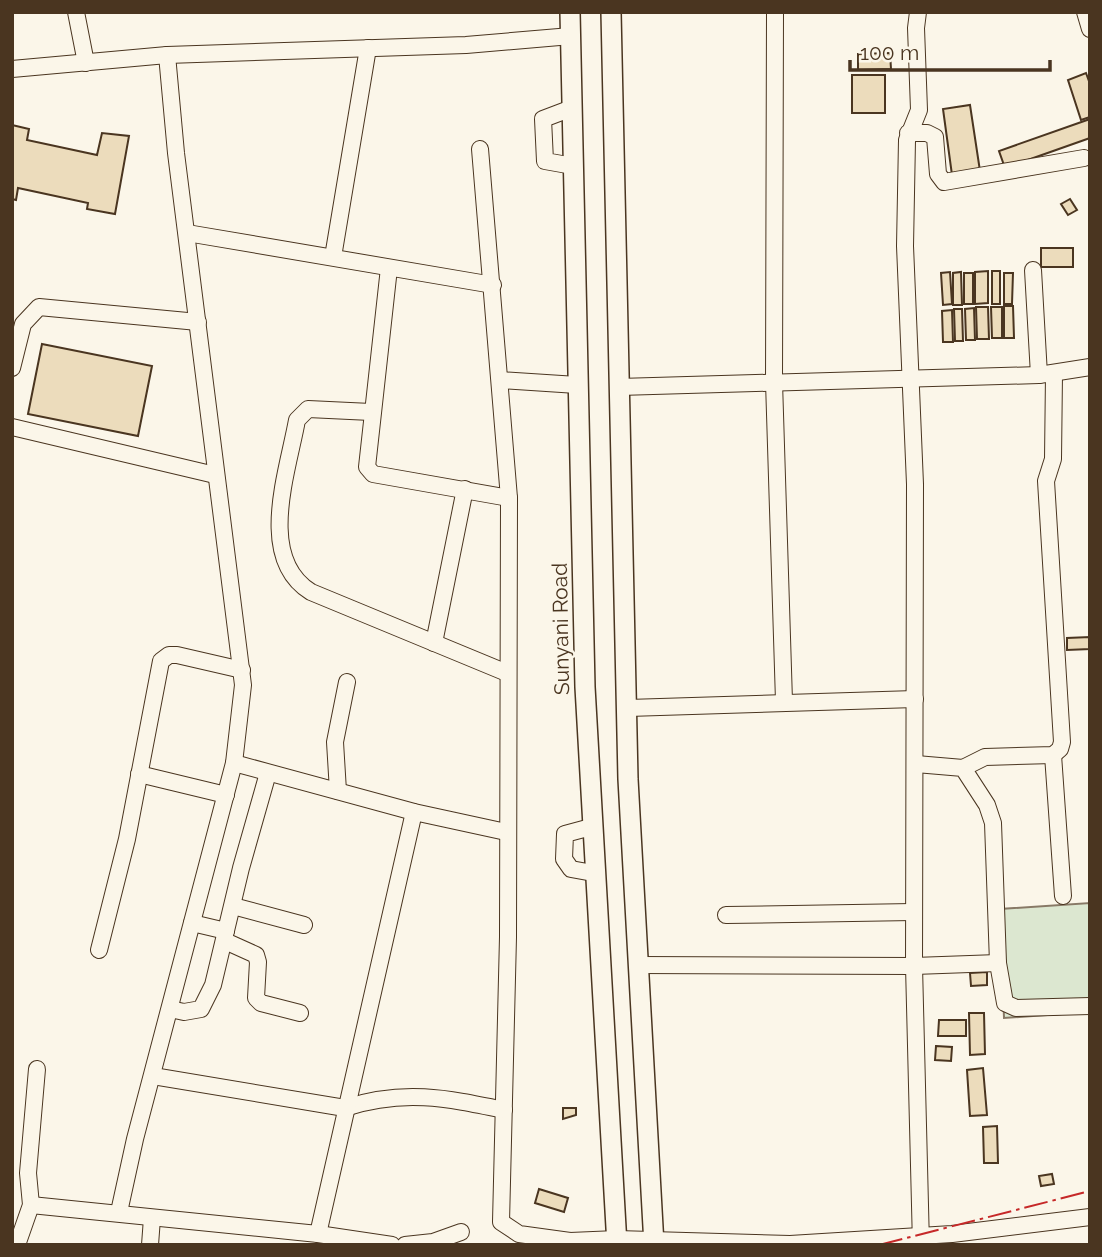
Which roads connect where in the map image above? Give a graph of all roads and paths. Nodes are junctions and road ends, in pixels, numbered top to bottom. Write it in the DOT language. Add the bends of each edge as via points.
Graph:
graph roads {
  1 [pos="76,12"];
  2 [pos="570,12"];
  3 [pos="611,12"];
  4 [pos="775,12"];
  5 [pos="918,12"];
  6 [pos="1085,12"];
  7 [pos="1090,29"];
  8 [pos="571,36"];
  9 [pos="368,48"];
  10 [pos="167,55"];
  11 [pos="86,63"];
  12 [pos="12,69"];
  13 [pos="572,108"];
  14 [pos="908,133"];
  15 [pos="480,149"];
  16 [pos="1084,158"];
  17 [pos="573,166"];
  18 [pos="187,233"];
  19 [pos="333,257"];
  20 [pos="389,268"];
  21 [pos="1033,270"];
  22 [pos="493,285"];
  23 [pos="198,322"];
  24 [pos="1090,367"];
  25 [pos="12,368"];
  26 [pos="1046,374"];
  27 [pos="910,379"];
  28 [pos="500,380"];
  29 [pos="774,382"];
  30 [pos="578,385"];
  31 [pos="619,387"];
  32 [pos="371,412"];
  33 [pos="12,427"];
  34 [pos="215,475"];
  35 [pos="465,489"];
  36 [pos="509,498"];
  37 [pos="434,643"];
  38 [pos="242,670"];
  39 [pos="507,673"];
  40 [pos="348,682"];
  41 [pos="915,699"];
  42 [pos="784,701"];
  43 [pos="628,708"];
  44 [pos="1053,755"];
  45 [pos="234,763"];
  46 [pos="916,764"];
  47 [pos="962,768"];
  48 [pos="268,773"];
  49 [pos="139,774"];
  50 [pos="338,790"];
  51 [pos="226,794"];
  52 [pos="414,812"];
  53 [pos="591,827"];
  54 [pos="506,832"];
  55 [pos="593,873"];
  56 [pos="1063,896"];
  57 [pos="233,906"];
  58 [pos="914,912"];
  59 [pos="726,915"];
  60 [pos="192,923"];
  61 [pos="304,925"];
  62 [pos="225,936"];
  63 [pos="99,950"];
  64 [pos="998,963"];
  65 [pos="638,965"];
  66 [pos="914,966"];
  67 [pos="1090,1006"];
  68 [pos="170,1009"];
  69 [pos="300,1013"];
  70 [pos="37,1069"];
  71 [pos="153,1076"];
  72 [pos="345,1108"];
  73 [pos="504,1110"];
  74 [pos="31,1205"];
  75 [pos="119,1212"];
  76 [pos="1090,1217"];
  77 [pos="152,1218"];
  78 [pos="461,1232"];
  79 [pos="318,1234"];
  80 [pos="508,1237"];
  81 [pos="921,1241"];
  82 [pos="617,1242"];
  83 [pos="654,1243"];
  84 [pos="17,1245"];
  85 [pos="150,1245"];
  86 [pos="391,1245"];
  87 [pos="405,1245"];
  1 -- 11 [label="street"];
  2 -- 8 [label="main road, Sunyani Road"];
  3 -- 31 [label="main road"];
  4 -- 29 [label="street"];
  5 -- 14 [label="street" via="919,110"];
  6 -- 7 [label="street"];
  8 -- 9 [label="street"];
  8 -- 13 [label="main road, Sunyani Road"];
  9 -- 10 [label="street"];
  9 -- 19 [label="street"];
  10 -- 11 [label="street"];
  10 -- 18 [label="street"];
  11 -- 12 [label="street"];
  13 -- 17 [label="main road, Sunyani Road"];
  13 -- 17 [label="street" via="543,119 545,161"];
  14 -- 16 [label="street" via="935,137 938,174 944,182"];
  14 -- 27 [label="street" via="905,246"];
  15 -- 22 [label="street"];
  17 -- 30 [label="main road, Sunyani Road"];
  18 -- 19 [label="street"];
  18 -- 23 [label="street"];
  19 -- 20 [label="street"];
  20 -- 22 [label="street"];
  20 -- 32 [label="street"];
  21 -- 26 [label="street"];
  22 -- 28 [label="street"];
  23 -- 25 [label="street" via="39,307 23,324"];
  23 -- 34 [label="street"];
  24 -- 26 [label="street"];
  26 -- 27 [label="street"];
  26 -- 44 [label="street" via="1053,459 1046,481 1062,743"];
  27 -- 29 [label="street"];
  27 -- 41 [label="street"];
  28 -- 30 [label="street"];
  28 -- 36 [label="street"];
  29 -- 31 [label="street"];
  29 -- 42 [label="street"];
  30 -- 53 [label="main road, Sunyani Road"];
  31 -- 43 [label="main road"];
  32 -- 35 [label="street" via="369,470"];
  32 -- 37 [label="street" via="308,409 297,420 278,526 281,553 293,578 310,592"];
  33 -- 34 [label="street"];
  34 -- 38 [label="street"];
  35 -- 36 [label="street"];
  35 -- 37 [label="street"];
  36 -- 39 [label="street"];
  37 -- 39 [label="street"];
  38 -- 45 [label="street"];
  38 -- 49 [label="street" via="177,655 162,661"];
  39 -- 54 [label="street"];
  40 -- 50 [label="street" via="335,742"];
  41 -- 42 [label="street"];
  41 -- 46 [label="street"];
  42 -- 43 [label="street"];
  43 -- 65 [label="main road"];
  44 -- 47 [label="street" via="985,757"];
  44 -- 56 [label="street"];
  45 -- 48 [label="street"];
  45 -- 51 [label="street"];
  46 -- 47 [label="street"];
  46 -- 58 [label="street"];
  47 -- 64 [label="street" via="987,805 993,823"];
  48 -- 50 [label="street"];
  48 -- 57 [label="street"];
  49 -- 51 [label="street"];
  49 -- 63 [label="street"];
  50 -- 52 [label="street"];
  51 -- 60 [label="street"];
  52 -- 54 [label="street"];
  52 -- 72 [label="street"];
  53 -- 55 [label="main road, Sunyani Road"];
  53 -- 55 [label="street" via="565,834 564,859 571,869"];
  54 -- 73 [label="street"];
  55 -- 82 [label="main road, Sunyani Road"];
  57 -- 61 [label="street"];
  57 -- 62 [label="street"];
  58 -- 59 [label="street"];
  58 -- 66 [label="street"];
  60 -- 62 [label="street"];
  60 -- 68 [label="street"];
  62 -- 68 [label="street" via="214,985 201,1009"];
  62 -- 69 [label="street" via="256,955 256,998"];
  64 -- 66 [label="street"];
  64 -- 67 [label="street" via="1003,998 1010,1007"];
  65 -- 66 [label="street"];
  65 -- 83 [label="main road"];
  66 -- 81 [label="street"];
  68 -- 71 [label="street"];
  70 -- 74 [label="street" via="28,1173"];
  71 -- 72 [label="street"];
  71 -- 75 [label="street"];
  72 -- 73 [label="street" via="401,1095"];
  72 -- 79 [label="street"];
  73 -- 80 [label="street" via="501,1222"];
  74 -- 75 [label="street"];
  74 -- 84 [label="street"];
  75 -- 77 [label="street"];
  76 -- 81 [label="street"];
  77 -- 79 [label="street"];
  77 -- 85 [label="street"];
  78 -- 87 [label="street"];
  79 -- 86 [label="street"];
  80 -- 82 [label="street"];
  81 -- 83 [label="street"];
  82 -- 83 [label="street"];
}
